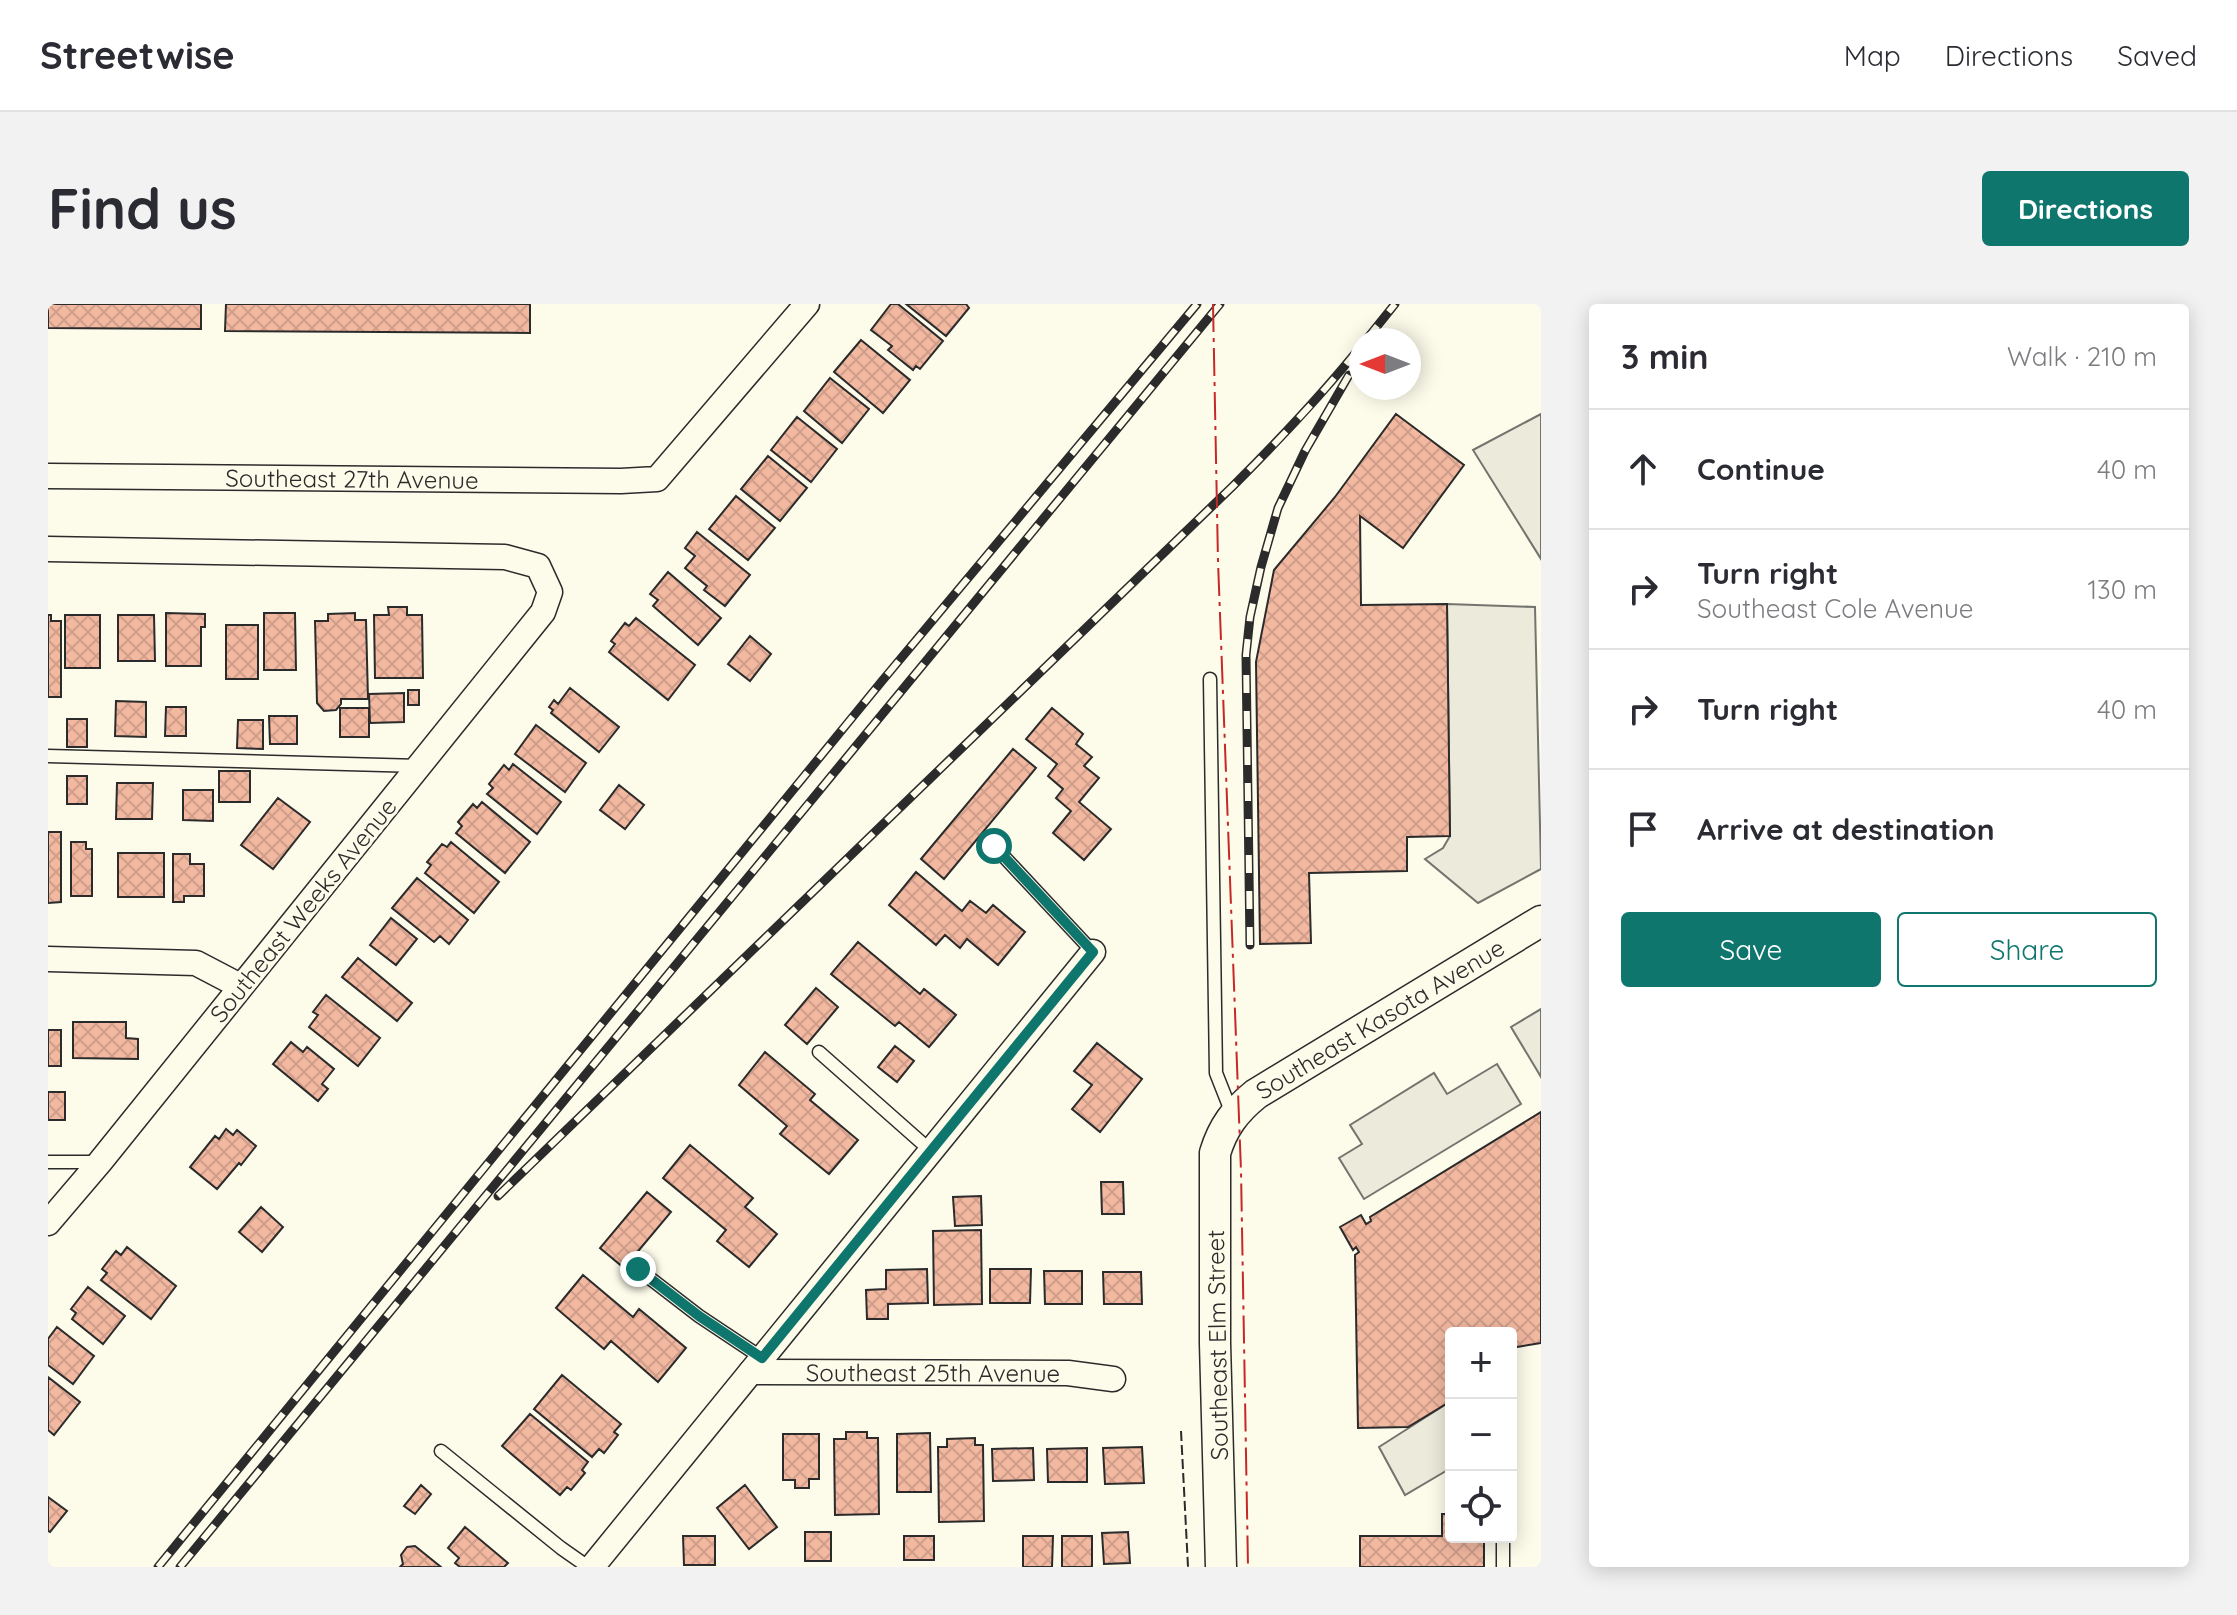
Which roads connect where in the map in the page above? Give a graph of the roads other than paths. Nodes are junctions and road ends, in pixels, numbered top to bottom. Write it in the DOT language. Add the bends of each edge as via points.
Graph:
graph roads {
  1 [pos="798,310"];
  2 [pos="48,476"];
  3 [pos="48,549"];
  4 [pos="1210,679"];
  5 [pos="48,756"];
  6 [pos="420,766"];
  7 [pos="994,846"];
  8 [pos="1541,921"];
  9 [pos="1093,952"];
  10 [pos="48,959"];
  11 [pos="240,986"];
  12 [pos="819,1052"];
  13 [pos="1229,1120"];
  14 [pos="931,1151"];
  15 [pos="48,1162"];
  16 [pos="100,1162"];
  17 [pos="48,1223"];
  18 [pos="638,1269"];
  19 [pos="756,1365"];
  20 [pos="1113,1379"];
  21 [pos="441,1451"];
  22 [pos="1503,1543"];
  23 [pos="590,1567"];
  24 [pos="1221,1567"];
  25 [pos="1503,1567"];
  1 -- 2 [label="street, Southeast 27th Avenue" via="657,479"];
  3 -- 6 [label="street, Southeast Weeks Avenue" via="505,557 538,566 550,592 543,612"];
  4 -- 13 [label="lane" via="1216,1073"];
  5 -- 6 [label="lane"];
  6 -- 11 [label="street, Southeast Weeks Avenue"];
  7 -- 9 [label="lane"];
  8 -- 13 [label="street, Southeast Kasota Avenue" via="1256,1094"];
  9 -- 14 [label="street"];
  10 -- 11 [label="street" via="196,963"];
  11 -- 16 [label="street, Southeast Weeks Avenue"];
  12 -- 14 [label="lane"];
  13 -- 24 [label="street, Southeast Elm Street" via="1215,1153"];
  14 -- 19 [label="street"];
  15 -- 16 [label="lane"];
  16 -- 17 [label="street, Southeast Weeks Avenue"];
  18 -- 19 [label="lane"];
  19 -- 20 [label="street, Southeast 25th Avenue" via="1068,1373"];
  19 -- 23 [label="street"];
  21 -- 23 [label="lane"];
  22 -- 25 [label="lane"];
}
